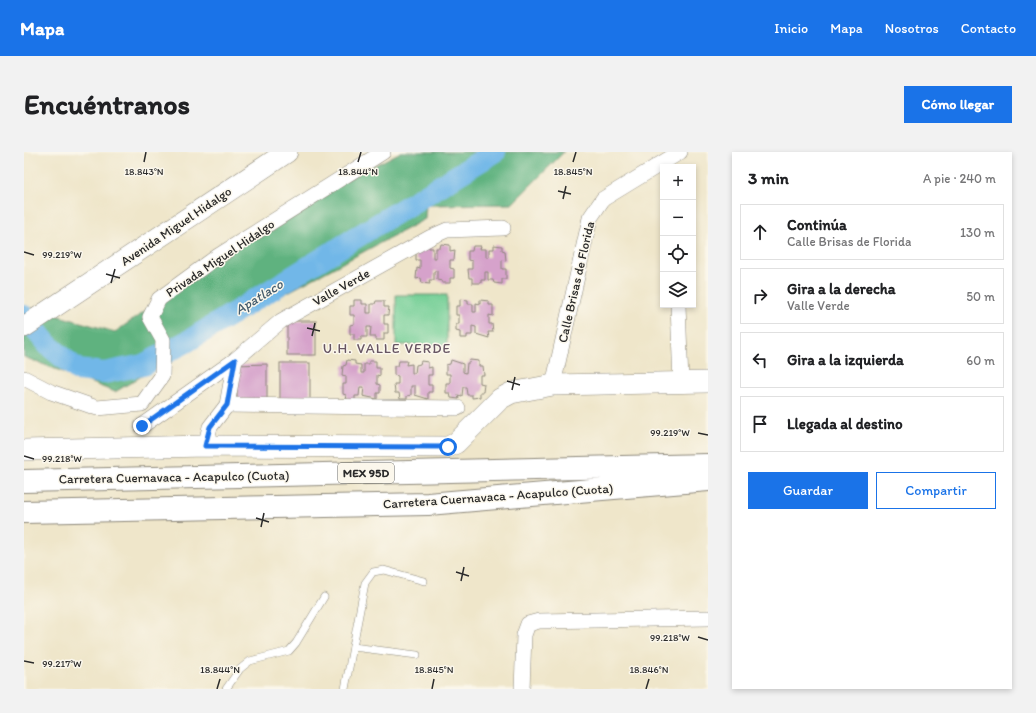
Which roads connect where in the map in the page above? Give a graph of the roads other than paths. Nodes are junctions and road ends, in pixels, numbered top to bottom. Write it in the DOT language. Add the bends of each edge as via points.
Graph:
graph roads {
  1 [pos="287,152"];
  2 [pos="383,152"];
  3 [pos="675,159"];
  4 [pos="502,228"];
  5 [pos="678,308"];
  6 [pos="24,327"];
  7 [pos="235,360"];
  8 [pos="24,378"];
  9 [pos="681,382"];
  10 [pos="708,382"];
  11 [pos="553,385"];
  12 [pos="227,405"];
  13 [pos="458,408"];
  14 [pos="142,426"];
  15 [pos="205,446"];
  16 [pos="24,450"];
  17 [pos="708,465"];
  18 [pos="708,480"];
  19 [pos="24,481"];
  20 [pos="24,512"];
  21 [pos="424,581"];
  22 [pos="324,597"];
  23 [pos="708,618"];
  24 [pos="353,647"];
  25 [pos="417,655"];
  26 [pos="226,689"];
  27 [pos="345,689"];
  28 [pos="522,689"];
  1 -- 6 [label="street, Avenida Miguel Hidalgo"];
  2 -- 8 [label="street, Privada Miguel Hidalgo" via="218,256 159,299 150,317 163,340 162,376 142,404 97,408 51,392"];
  3 -- 11 [label="street, Calle Brisas de Florida" via="603,199 590,218"];
  4 -- 7 [label="street, Valle Verde" via="447,230 431,237 281,321"];
  5 -- 9 [label="street"];
  7 -- 12 [label="street"];
  7 -- 14 [label="street, Valle Verde"];
  9 -- 10 [label="street"];
  9 -- 11 [label="street"];
  11 -- 15 [label="street" via="511,394 500,399 448,447"];
  12 -- 13 [label="street"];
  12 -- 15 [label="street" via="210,427"];
  15 -- 16 [label="street"];
  17 -- 19 [label="highway, Carretera Cuernavaca - Acapulco (Cuota) / MEX 95D"];
  18 -- 20 [label="highway, Carretera Cuernavaca - Acapulco (Cuota)" via="428,504"];
  21 -- 24 [label="lane" via="384,570 373,572 365,583"];
  22 -- 26 [label="lane" via="296,643 288,651 250,661 240,669"];
  23 -- 28 [label="street" via="539,621 528,624 524,635"];
  24 -- 25 [label="lane"];
  24 -- 27 [label="lane"];
}
